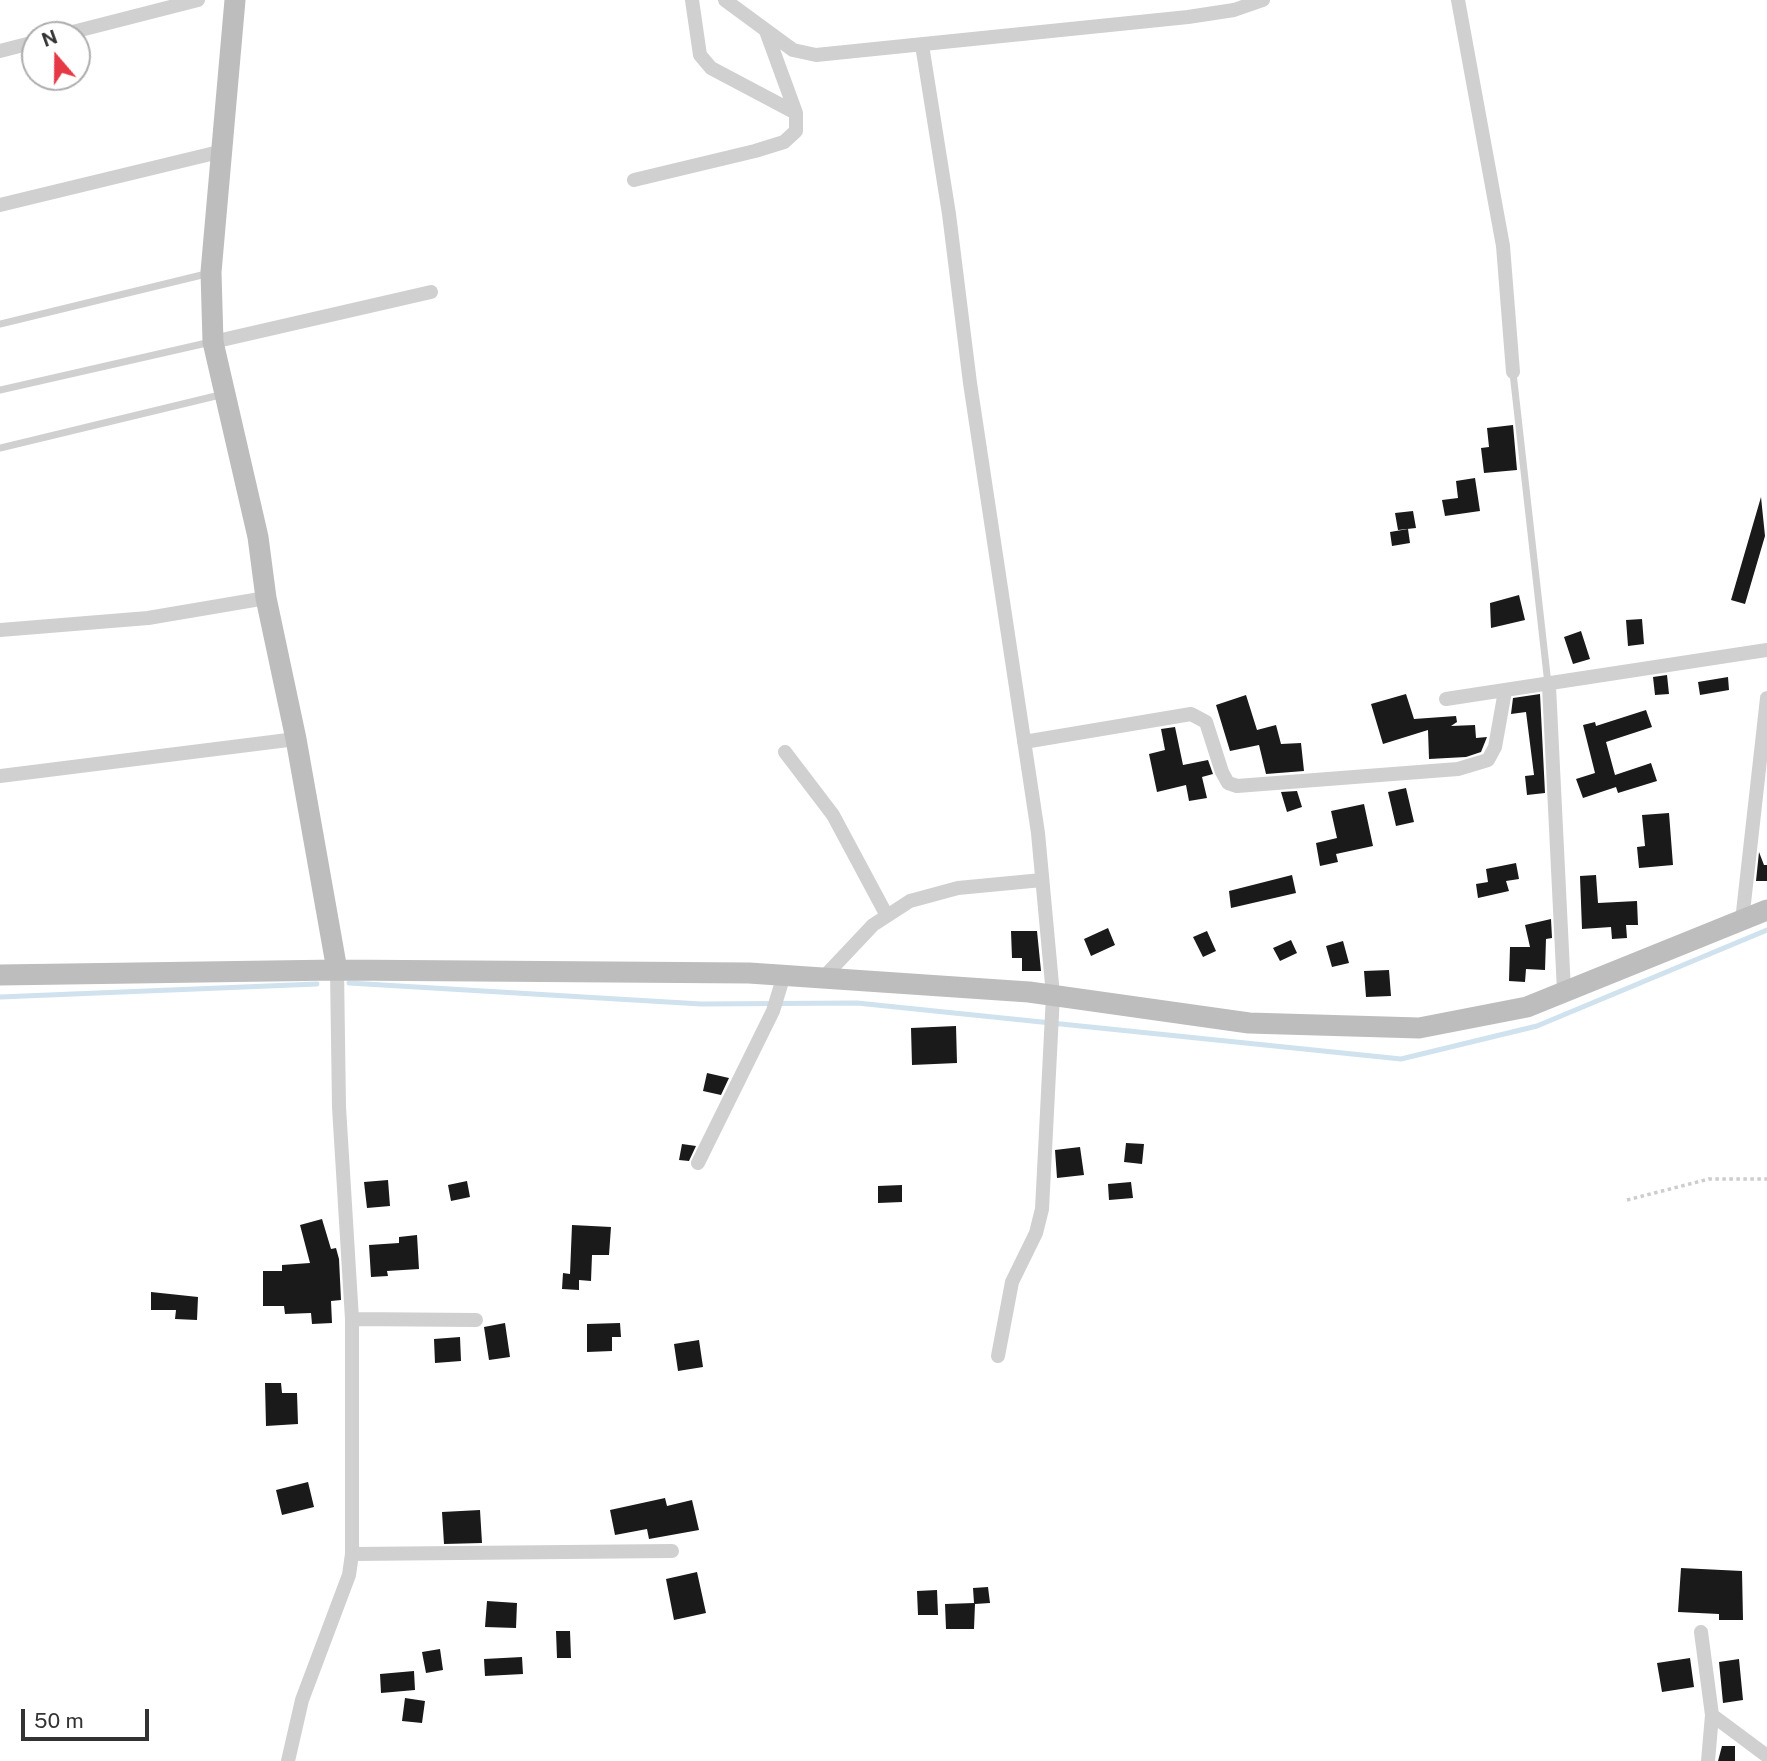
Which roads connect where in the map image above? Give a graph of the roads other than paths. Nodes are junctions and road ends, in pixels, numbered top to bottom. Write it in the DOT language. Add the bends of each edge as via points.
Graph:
graph roads {
  1 [pos="198,0"];
  2 [pos="235,0"];
  3 [pos="692,0"];
  4 [pos="725,0"];
  5 [pos="1264,0"];
  6 [pos="1458,0"];
  7 [pos="91,27"];
  8 [pos="766,31"];
  9 [pos="922,45"];
  10 [pos="21,46"];
  11 [pos="0,51"];
  12 [pos="796,113"];
  13 [pos="223,151"];
  14 [pos="634,180"];
  15 [pos="0,205"];
  16 [pos="211,272"];
  17 [pos="431,292"];
  18 [pos="0,324"];
  19 [pos="213,342"];
  20 [pos="1513,372"];
  21 [pos="0,390"];
  22 [pos="226,393"];
  23 [pos="0,448"];
  24 [pos="266,598"];
  25 [pos="0,630"];
  26 [pos="1767,650"];
  27 [pos="1549,686"];
  28 [pos="1505,691"];
  29 [pos="1767,698"];
  30 [pos="1446,699"];
  31 [pos="296,739"];
  32 [pos="1024,742"];
  33 [pos="785,752"];
  34 [pos="1762,767"];
  35 [pos="0,776"];
  36 [pos="1042,880"];
  37 [pos="1767,910"];
  38 [pos="886,914"];
  39 [pos="1742,921"];
  40 [pos="337,970"];
  41 [pos="0,975"];
  42 [pos="823,978"];
  43 [pos="784,979"];
  44 [pos="1564,991"];
  45 [pos="1052,1001"];
  46 [pos="698,1163"];
  47 [pos="352,1318"];
  48 [pos="476,1320"];
  49 [pos="998,1356"];
  50 [pos="672,1551"];
  51 [pos="352,1554"];
  52 [pos="1701,1632"];
  53 [pos="1712,1715"];
  54 [pos="1767,1756"];
  55 [pos="288,1761"];
  56 [pos="1708,1761"];
  1 -- 7 [label="street"];
  2 -- 13 [label="street"];
  3 -- 12 [label="street" via="700,55 712,68"];
  4 -- 8 [label="street"];
  5 -- 9 [label="street" via="1211,14"];
  6 -- 20 [label="street" via="1503,246"];
  8 -- 9 [label="street" via="793,50 816,55"];
  8 -- 12 [label="street"];
  9 -- 32 [label="street"];
  10 -- 11 [label="street"];
  12 -- 14 [label="street" via="796,131 784,142"];
  13 -- 15 [label="street"];
  13 -- 16 [label="street"];
  16 -- 18 [label="lane"];
  16 -- 19 [label="street"];
  17 -- 19 [label="street"];
  19 -- 21 [label="lane"];
  19 -- 22 [label="street"];
  20 -- 27 [label="lane"];
  22 -- 23 [label="lane"];
  22 -- 24 [label="street" via="258,537"];
  24 -- 25 [label="street" via="148,618"];
  24 -- 31 [label="street"];
  26 -- 27 [label="street"];
  27 -- 28 [label="street"];
  27 -- 44 [label="street"];
  28 -- 30 [label="street"];
  28 -- 32 [label="street" via="1495,747 1488,760 1458,769 1237,786 1228,783 1222,772 1206,722 1191,714"];
  29 -- 34 [label="street"];
  31 -- 35 [label="street"];
  31 -- 40 [label="street"];
  32 -- 36 [label="street"];
  33 -- 38 [label="street" via="833,815"];
  34 -- 39 [label="street"];
  36 -- 38 [label="street" via="958,888 910,901"];
  36 -- 45 [label="street"];
  37 -- 39 [label="street"];
  38 -- 42 [label="street"];
  39 -- 44 [label="street"];
  40 -- 41 [label="street"];
  40 -- 43 [label="street"];
  40 -- 47 [label="street" via="339,1107"];
  42 -- 43 [label="street"];
  42 -- 45 [label="street"];
  43 -- 46 [label="street" via="773,1011"];
  44 -- 45 [label="street" via="1527,1007 1419,1028 1249,1023"];
  45 -- 49 [label="street" via="1042,1209 1036,1233 1012,1282"];
  47 -- 48 [label="street"];
  47 -- 51 [label="street"];
  50 -- 51 [label="street"];
  51 -- 55 [label="street" via="349,1575 302,1700"];
  52 -- 53 [label="street"];
  53 -- 54 [label="street"];
  53 -- 56 [label="street"];
}
